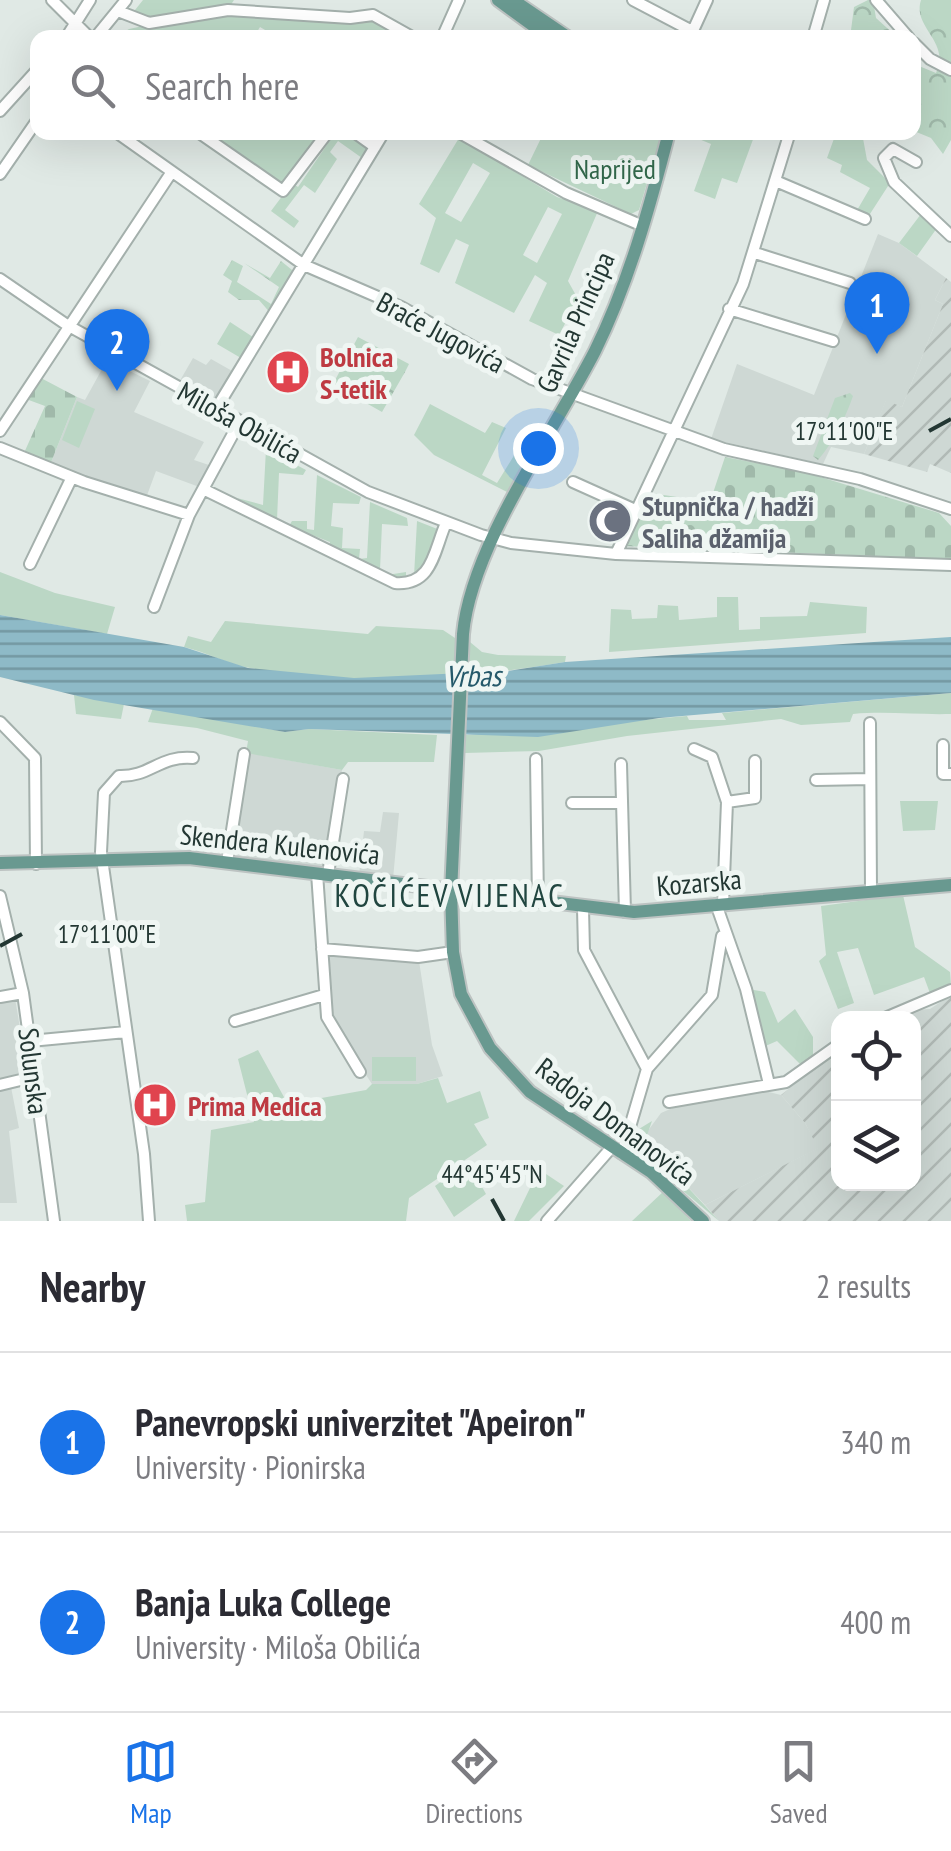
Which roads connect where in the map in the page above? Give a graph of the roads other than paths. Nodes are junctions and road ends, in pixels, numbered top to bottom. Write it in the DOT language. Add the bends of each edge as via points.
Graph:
graph roads {
  1 [pos="52,0"];
  2 [pos="90,0"];
  3 [pos="126,0"];
  4 [pos="236,0"];
  5 [pos="459,0"];
  6 [pos="498,0"];
  7 [pos="513,0"];
  8 [pos="633,0"];
  9 [pos="707,0"];
  10 [pos="824,0"];
  11 [pos="876,0"];
  12 [pos="228,10"];
  13 [pos="118,11"];
  14 [pos="76,26"];
  15 [pos="73,30"];
  16 [pos="82,30"];
  17 [pos="100,30"];
  18 [pos="400,30"];
  19 [pos="446,30"];
  20 [pos="539,30"];
  21 [pos="558,30"];
  22 [pos="685,30"];
  23 [pos="694,30"];
  24 [pos="815,30"];
  25 [pos="902,30"];
  26 [pos="921,51"];
  27 [pos="951,70"];
  28 [pos="30,79"];
  29 [pos="0,112"];
  30 [pos="30,130"];
  31 [pos="127,140"];
  32 [pos="138,140"];
  33 [pos="209,140"];
  34 [pos="322,140"];
  35 [pos="365,140"];
  36 [pos="379,140"];
  37 [pos="471,140"];
  38 [pos="667,140"];
  39 [pos="788,140"];
  40 [pos="134,145"];
  41 [pos="375,147"];
  42 [pos="916,162"];
  43 [pos="1,171"];
  44 [pos="171,173"];
  45 [pos="778,182"];
  46 [pos="865,219"];
  47 [pos="642,226"];
  48 [pos="951,236"];
  49 [pos="755,253"];
  50 [pos="305,266"];
  51 [pos="0,279"];
  52 [pos="850,283"];
  53 [pos="729,309"];
  54 [pos="67,326"];
  55 [pos="833,342"];
  56 [pos="571,396"];
  57 [pos="216,409"];
  58 [pos="240,421"];
  59 [pos="0,431"];
  60 [pos="670,432"];
  61 [pos="0,448"];
  62 [pos="72,477"];
  63 [pos="573,482"];
  64 [pos="205,490"];
  65 [pos="951,509"];
  66 [pos="633,510"];
  67 [pos="190,515"];
  68 [pos="446,523"];
  69 [pos="493,537"];
  70 [pos="616,554"];
  71 [pos="30,564"];
  72 [pos="951,564"];
  73 [pos="154,607"];
  74 [pos="0,722"];
  75 [pos="870,723"];
  76 [pos="943,744"];
  77 [pos="694,749"];
  78 [pos="459,752"];
  79 [pos="244,754"];
  80 [pos="193,758"];
  81 [pos="536,759"];
  82 [pos="756,761"];
  83 [pos="621,764"];
  84 [pos="951,774"];
  85 [pos="343,779"];
  86 [pos="870,779"];
  87 [pos="816,780"];
  88 [pos="727,802"];
  89 [pos="572,803"];
  90 [pos="621,803"];
  91 [pos="102,860"];
  92 [pos="227,862"];
  93 [pos="34,864"];
  94 [pos="0,871"];
  95 [pos="323,874"];
  96 [pos="951,885"];
  97 [pos="871,891"];
  98 [pos="451,892"];
  99 [pos="0,896"];
  100 [pos="538,902"];
  101 [pos="719,904"];
  102 [pos="583,909"];
  103 [pos="626,912"];
  104 [pos="3,923"];
  105 [pos="722,932"];
  106 [pos="322,949"];
  107 [pos="453,952"];
  108 [pos="951,990"];
  109 [pos="23,993"];
  110 [pos="324,995"];
  111 [pos="0,997"];
  112 [pos="902,1011"];
  113 [pos="234,1021"];
  114 [pos="126,1032"];
  115 [pos="30,1041"];
  116 [pos="831,1050"];
  117 [pos="647,1069"];
  118 [pos="360,1072"];
  119 [pos="33,1077"];
  120 [pos="0,1084"];
  121 [pos="768,1084"];
  122 [pos="669,1102"];
  123 [pos="617,1150"];
  124 [pos="54,1221"];
  125 [pos="149,1221"];
  126 [pos="547,1221"];
  127 [pos="703,1221"];
  1 -- 14 [label="street"];
  2 -- 14 [label="street"];
  3 -- 13 [label="street"];
  4 -- 12 [label="street"];
  5 -- 19 [label="street"];
  6 -- 20 [label="main road"];
  7 -- 21 [label="main road"];
  8 -- 22 [label="street"];
  9 -- 23 [label="street"];
  10 -- 24 [label="street"];
  11 -- 25 [label="street"];
  12 -- 13 [label="street" via="149,23"];
  12 -- 18 [label="street" via="373,15"];
  13 -- 17 [label="street"];
  14 -- 15 [label="street"];
  14 -- 16 [label="street"];
  26 -- 27 [label="street"];
  28 -- 29 [label="street"];
  30 -- 43 [label="street"];
  31 -- 40 [label="street, Braće Jugovića"];
  32 -- 40 [label="street"];
  33 -- 34 [label="street" via="280,191"];
  35 -- 41 [label="street"];
  36 -- 41 [label="street"];
  37 -- 47 [label="street"];
  38 -- 47 [label="main road, Gavrila Principa"];
  39 -- 45 [label="street"];
  40 -- 44 [label="street, Braće Jugovića"];
  41 -- 50 [label="street"];
  42 -- 48 [label="street" via="893,149 884,158 894,182"];
  44 -- 50 [label="street, Braće Jugovića"];
  44 -- 54 [label="street"];
  45 -- 46 [label="street"];
  45 -- 49 [label="street"];
  47 -- 56 [label="main road, Gavrila Principa" via="612,312"];
  49 -- 52 [label="street"];
  49 -- 53 [label="street"];
  50 -- 56 [label="street, Braće Jugovića"];
  50 -- 57 [label="street"];
  51 -- 54 [label="street, Miloša Obilića"];
  53 -- 55 [label="street"];
  53 -- 60 [label="street"];
  54 -- 57 [label="street, Miloša Obilića"];
  54 -- 59 [label="street"];
  56 -- 60 [label="street, Braće Jugovića"];
  56 -- 69 [label="main road, Gavrila Principa"];
  57 -- 58 [label="street, Miloša Obilića"];
  58 -- 64 [label="street"];
  58 -- 68 [label="street, Miloša Obilića" via="378,497"];
  60 -- 65 [label="street, Braće Jugovića"];
  60 -- 66 [label="street"];
  61 -- 62 [label="street"];
  62 -- 67 [label="street"];
  62 -- 71 [label="street"];
  63 -- 66 [label="street"];
  64 -- 67 [label="street"];
  64 -- 68 [label="street" via="395,584 416,582 428,571"];
  66 -- 70 [label="street"];
  67 -- 73 [label="street"];
  68 -- 69 [label="street, Miloša Obilića"];
  69 -- 70 [label="street, Miloša Obilića"];
  69 -- 78 [label="main road, Gavrila Principa" via="471,587 463,634"];
  70 -- 72 [label="street, Miloša Obilića"];
  74 -- 93 [label="street" via="35,758"];
  75 -- 86 [label="street"];
  76 -- 84 [label="street" via="943,774"];
  77 -- 88 [label="street" via="716,762"];
  78 -- 98 [label="main road, Radoja Domanovića"];
  79 -- 92 [label="street"];
  80 -- 91 [label="street" via="165,759 110,782"];
  81 -- 100 [label="street"];
  82 -- 88 [label="street" via="756,796"];
  83 -- 90 [label="street"];
  85 -- 95 [label="street"];
  86 -- 87 [label="street"];
  86 -- 97 [label="street"];
  88 -- 101 [label="street"];
  89 -- 90 [label="street"];
  90 -- 103 [label="street"];
  91 -- 92 [label="main road, Skendera Kulenovića"];
  91 -- 93 [label="main road, Skendera Kulenovića"];
  91 -- 114 [label="street"];
  92 -- 95 [label="main road, Skendera Kulenovića"];
  93 -- 94 [label="main road, Skendera Kulenovića"];
  95 -- 98 [label="main road, Skendera Kulenovića"];
  95 -- 106 [label="street"];
  96 -- 97 [label="main road, Kozarska"];
  97 -- 101 [label="main road, Kozarska"];
  98 -- 100 [label="main road, Kozarska"];
  98 -- 107 [label="main road, Radoja Domanovića"];
  99 -- 104 [label="street, Solunska"];
  100 -- 102 [label="main road, Kozarska"];
  101 -- 103 [label="main road, Kozarska"];
  101 -- 105 [label="street"];
  102 -- 103 [label="main road, Kozarska"];
  102 -- 117 [label="street" via="584,950"];
  104 -- 109 [label="street, Solunska"];
  105 -- 117 [label="street" via="712,995"];
  105 -- 121 [label="street" via="746,989"];
  106 -- 107 [label="street" via="418,957"];
  106 -- 110 [label="street"];
  107 -- 123 [label="main road, Radoja Domanovića" via="466,1006 499,1059 551,1109"];
  108 -- 112 [label="street"];
  109 -- 111 [label="street"];
  109 -- 115 [label="street, Solunska"];
  110 -- 113 [label="street"];
  110 -- 118 [label="street" via="329,1023"];
  114 -- 115 [label="street"];
  114 -- 125 [label="street"];
  115 -- 119 [label="street, Solunska"];
  116 -- 121 [label="street" via="787,1082"];
  117 -- 123 [label="street"];
  119 -- 120 [label="street"];
  119 -- 124 [label="street, Solunska"];
  121 -- 122 [label="street"];
  123 -- 126 [label="street"];
  123 -- 127 [label="main road, Radoja Domanovića"];
}
